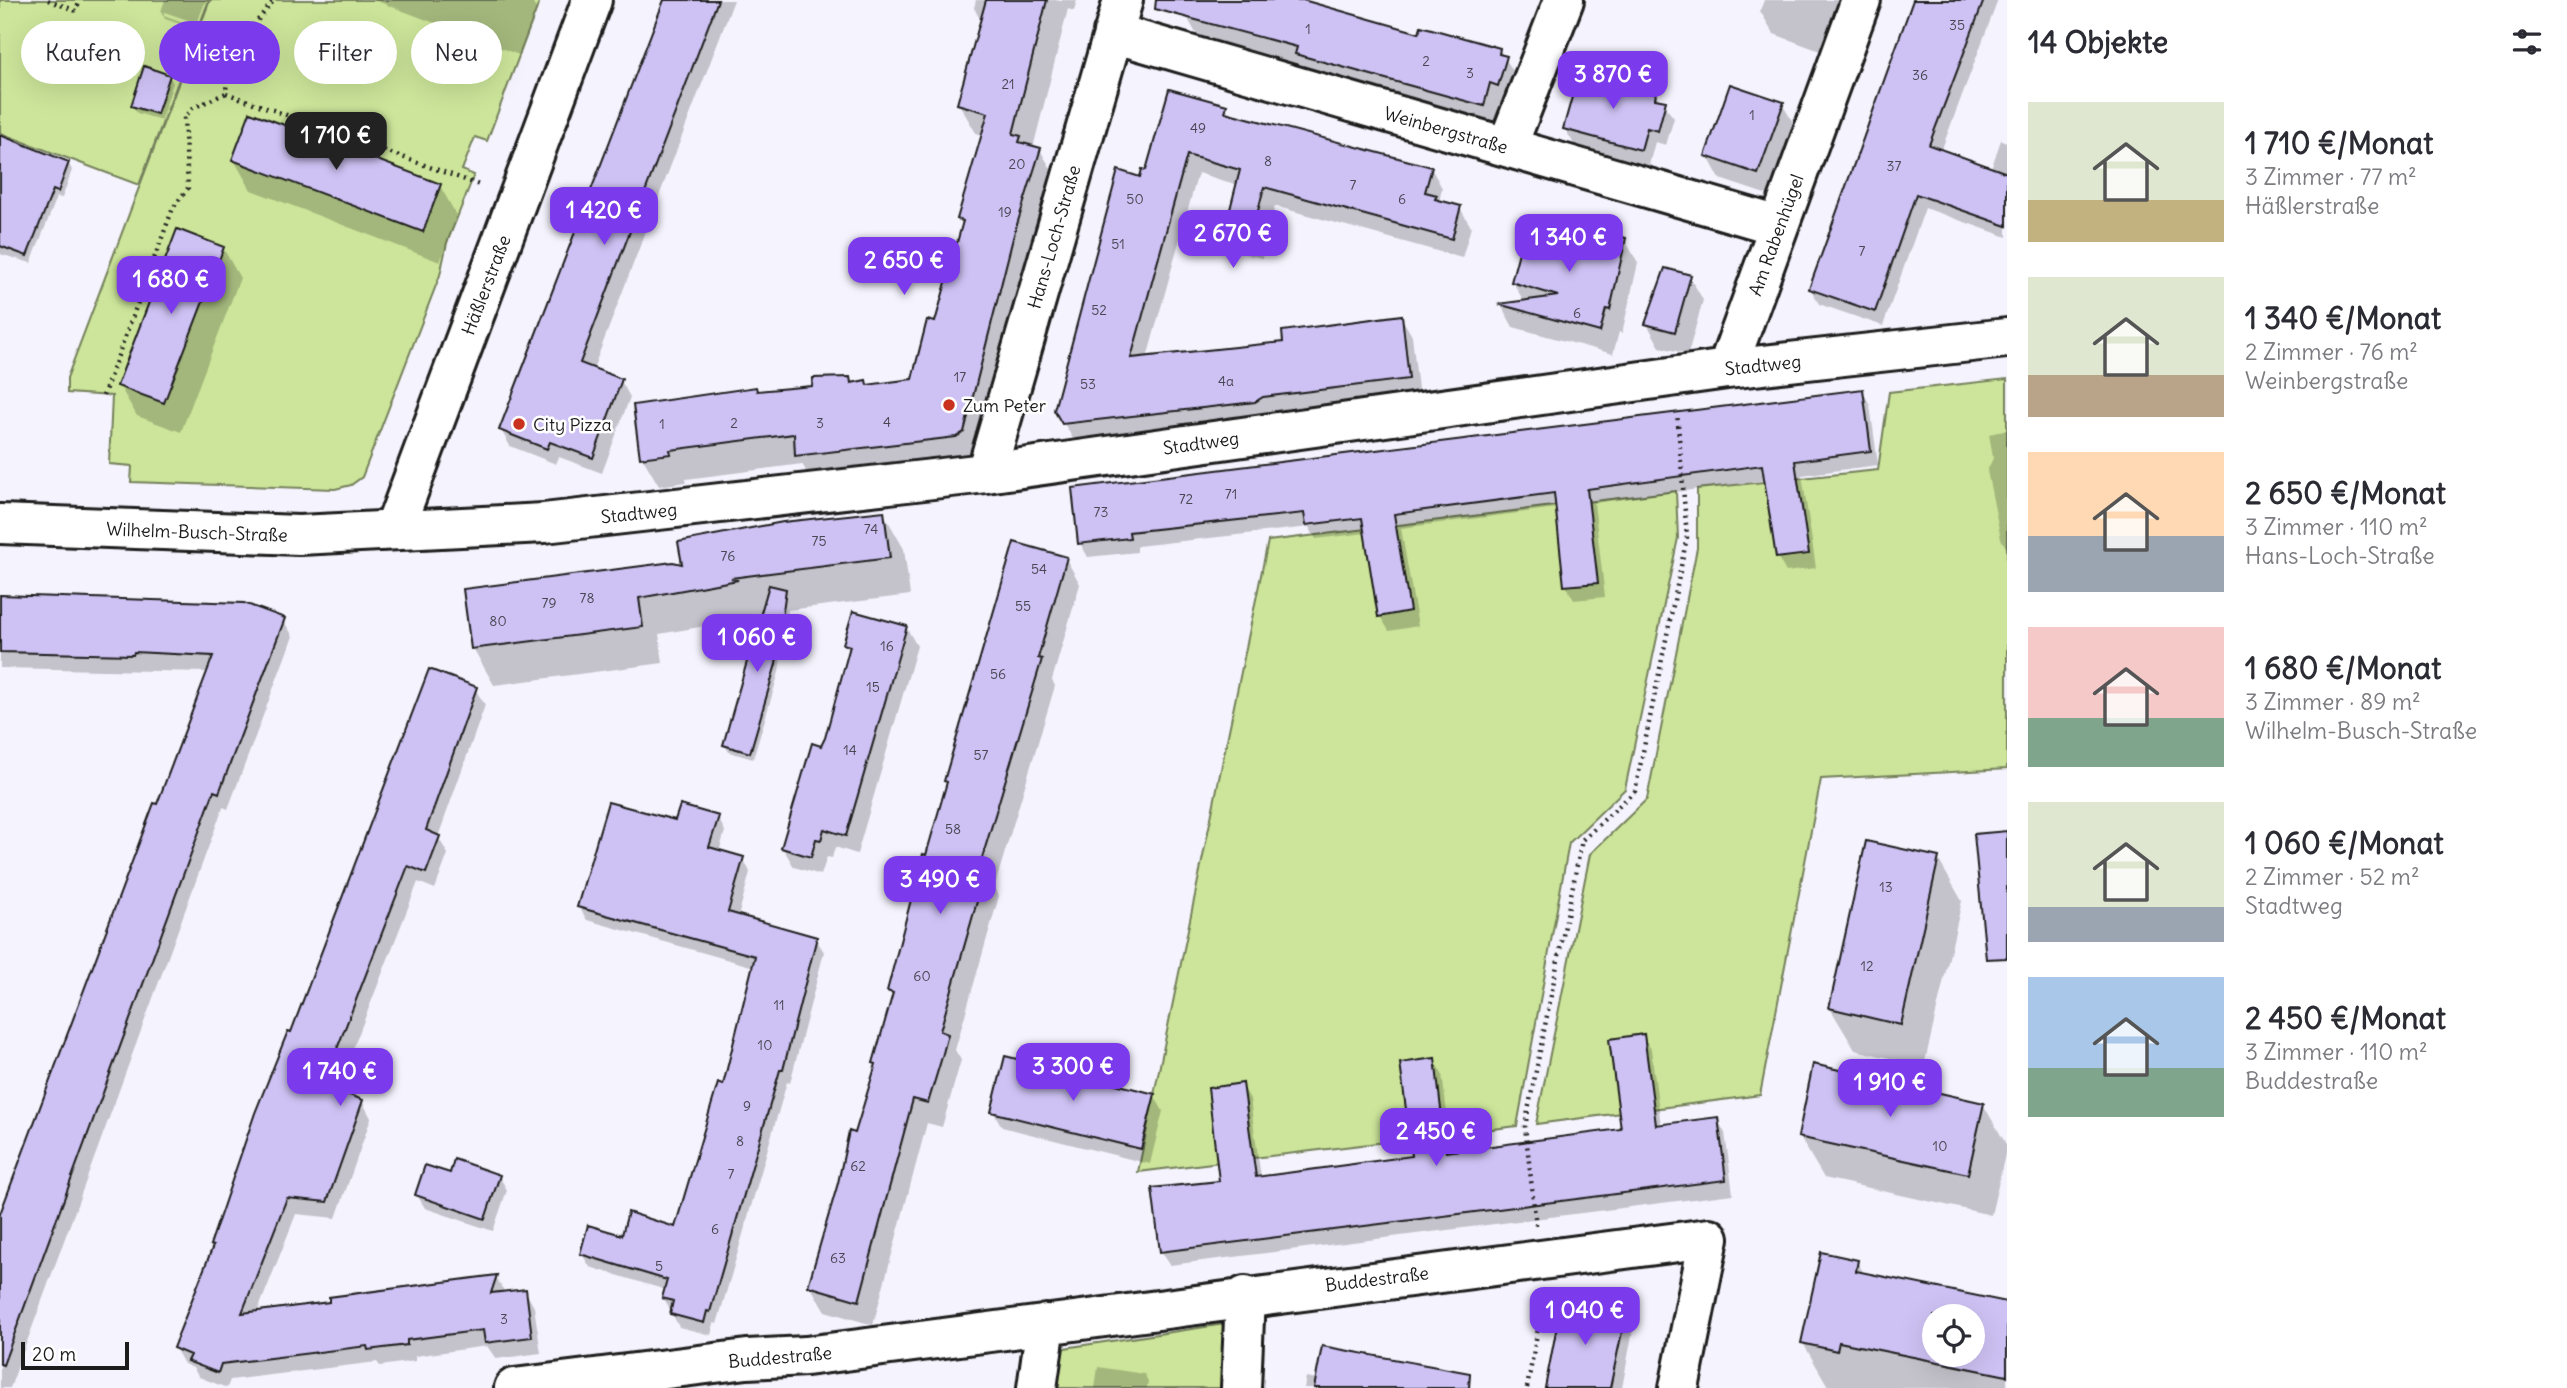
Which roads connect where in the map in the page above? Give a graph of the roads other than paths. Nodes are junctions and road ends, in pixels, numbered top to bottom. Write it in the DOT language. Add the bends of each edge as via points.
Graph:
graph roads {
  1 [pos="592,0"];
  2 [pos="1564,0"];
  3 [pos="1861,0"];
  4 [pos="1118,17"];
  5 [pos="1507,147"];
  6 [pos="1779,226"];
  7 [pos="2007,338"];
  8 [pos="1727,369"];
  9 [pos="986,473"];
  10 [pos="0,524"];
  11 [pos="394,530"];
  12 [pos="1245,1296"];
  13 [pos="1046,1324"];
  14 [pos="514,1388"];
  15 [pos="1037,1388"];
  16 [pos="1241,1388"];
  17 [pos="1679,1388"];
  1 -- 11 [label="street, Häßlerstraße"];
  2 -- 5 [label="street"];
  3 -- 6 [label="street, Am Rabenhügel" via="1813,97"];
  4 -- 5 [label="street, Weinbergstraße"];
  4 -- 9 [label="street, Hans-Loch-Straße"];
  5 -- 6 [label="street, Weinbergstraße"];
  6 -- 8 [label="street, Am Rabenhügel"];
  7 -- 8 [label="street, Stadtweg"];
  8 -- 9 [label="street, Stadtweg"];
  9 -- 11 [label="street, Stadtweg" via="544,523"];
  10 -- 11 [label="street, Wilhelm-Busch-Straße" via="299,536"];
  12 -- 13 [label="street, Buddestraße"];
  12 -- 16 [label="street"];
  12 -- 17 [label="street, Buddestraße" via="1709,1238"];
  13 -- 14 [label="street, Buddestraße"];
  13 -- 15 [label="street"];
}
